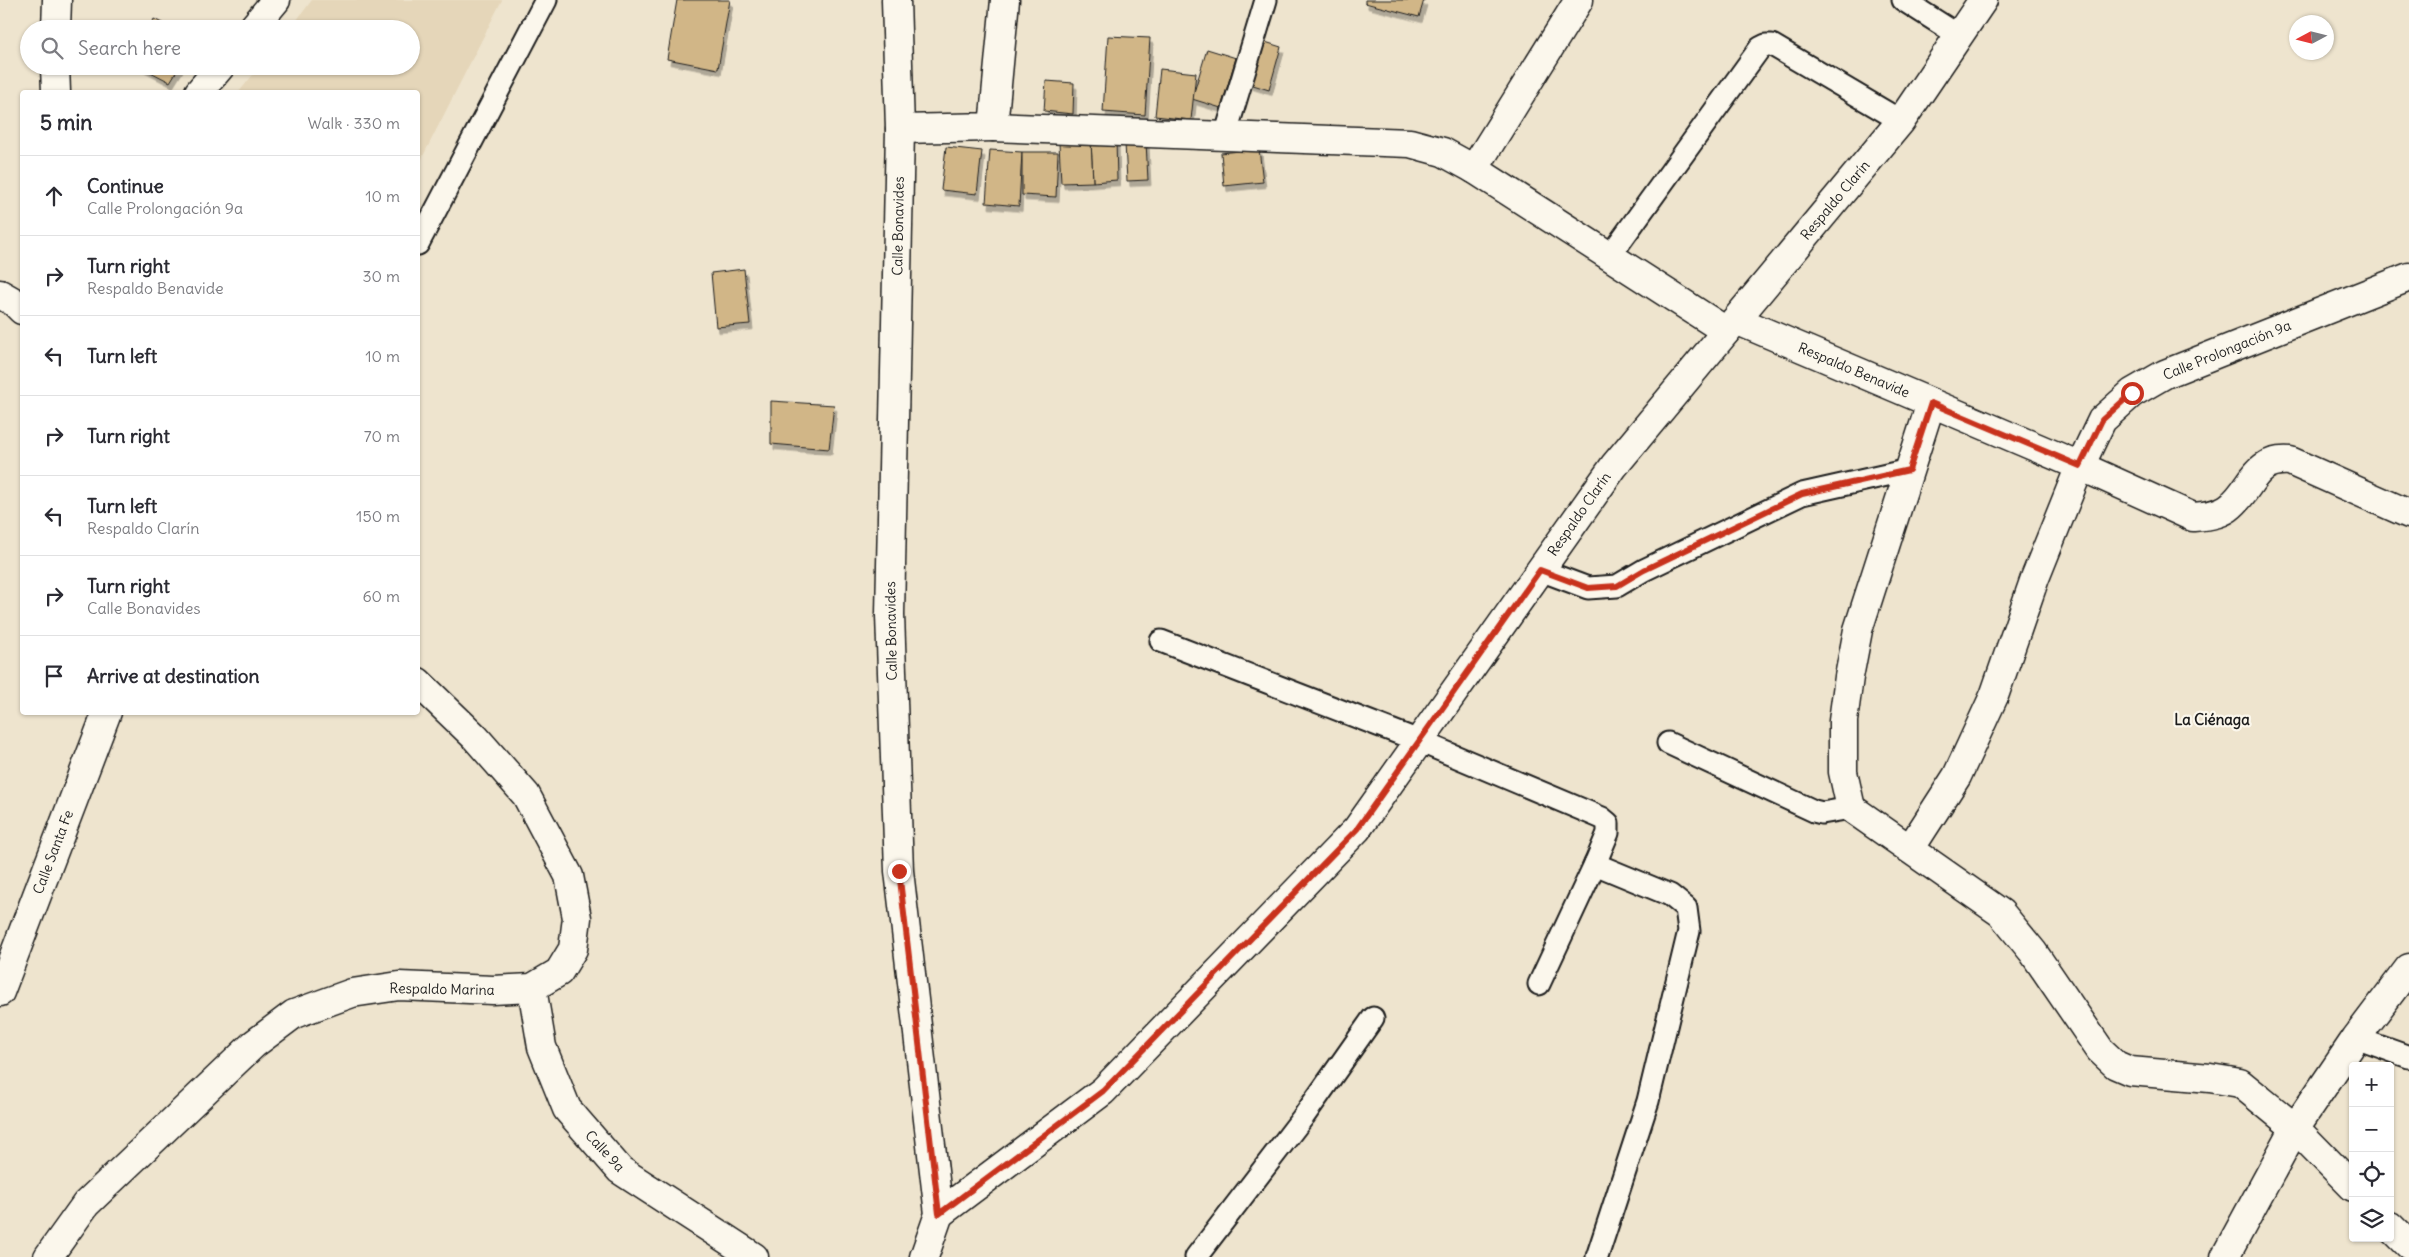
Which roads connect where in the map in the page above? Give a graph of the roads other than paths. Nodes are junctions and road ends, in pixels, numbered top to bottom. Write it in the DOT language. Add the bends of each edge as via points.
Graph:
graph roads {
  1 [pos="56,0"];
  2 [pos="276,0"];
  3 [pos="546,0"];
  4 [pos="896,0"];
  5 [pos="1005,0"];
  6 [pos="1266,0"];
  7 [pos="1903,0"];
  8 [pos="1983,0"];
  9 [pos="1572,5"];
  10 [pos="56,20"];
  11 [pos="259,20"];
  12 [pos="1958,35"];
  13 [pos="55,75"];
  14 [pos="213,75"];
  15 [pos="56,90"];
  16 [pos="201,90"];
  17 [pos="1901,121"];
  18 [pos="993,127"];
  19 [pos="900,129"];
  20 [pos="1225,136"];
  21 [pos="1474,169"];
  22 [pos="420,240"];
  23 [pos="1609,257"];
  24 [pos="2409,277"];
  25 [pos="1731,326"];
  26 [pos="1931,403"];
  27 [pos="2080,466"];
  28 [pos="1909,470"];
  29 [pos="2409,514"];
  30 [pos="1540,570"];
  31 [pos="1160,641"];
  32 [pos="420,684"];
  33 [pos="106,715"];
  34 [pos="1419,741"];
  35 [pos="1668,743"];
  36 [pos="1851,808"];
  37 [pos="1910,849"];
  38 [pos="1595,864"];
  39 [pos="2409,968"];
  40 [pos="1539,984"];
  41 [pos="532,988"];
  42 [pos="0,992"];
  43 [pos="1374,1018"];
  44 [pos="2356,1038"];
  45 [pos="2409,1057"];
  46 [pos="2295,1128"];
  47 [pos="2349,1183"];
  48 [pos="939,1214"];
  49 [pos="2394,1230"];
  50 [pos="2409,1245"];
  51 [pos="48,1257"];
  52 [pos="754,1257"];
  53 [pos="924,1257"];
  54 [pos="1196,1257"];
  55 [pos="1597,1257"];
  56 [pos="2225,1257"];
  1 -- 10 [label="street"];
  2 -- 11 [label="street"];
  3 -- 22 [label="lane"];
  4 -- 19 [label="street, Calle Bonavides"];
  5 -- 18 [label="street"];
  6 -- 20 [label="lane"];
  7 -- 12 [label="lane"];
  8 -- 12 [label="street, Respaldo Clarín"];
  9 -- 21 [label="street"];
  12 -- 17 [label="street, Respaldo Clarín"];
  13 -- 15 [label="street"];
  14 -- 16 [label="street"];
  17 -- 23 [label="lane" via="1772,45 1766,45 1760,48 1733,84"];
  17 -- 25 [label="street, Respaldo Clarín"];
  18 -- 19 [label="street, Respaldo Benavide"];
  18 -- 20 [label="street, Respaldo Benavide"];
  19 -- 48 [label="street, Calle Bonavides" via="890,615 899,871"];
  20 -- 21 [label="street, Respaldo Benavide" via="1410,143 1443,152"];
  21 -- 23 [label="street, Respaldo Benavide"];
  23 -- 25 [label="street, Respaldo Benavide"];
  24 -- 27 [label="street, Calle Prolongación 9a" via="2165,374 2132,393 2102,420"];
  25 -- 26 [label="street, Respaldo Benavide"];
  25 -- 30 [label="street, Respaldo Clarín" via="1614,466"];
  26 -- 27 [label="street, Respaldo Benavide"];
  26 -- 28 [label="street"];
  27 -- 29 [label="street, Respaldo Benavide" via="2194,516 2212,515 2228,508 2265,464 2277,460 2290,461"];
  27 -- 37 [label="street, Calle Prolongación 9a" via="2035,578 1994,696 1957,776"];
  28 -- 30 [label="lane" via="1802,494 1617,586 1588,588"];
  28 -- 36 [label="street" via="1858,630 1849,676 1843,721 1843,772"];
  30 -- 34 [label="street, Respaldo Clarín"];
  31 -- 34 [label="lane"];
  32 -- 41 [label="street, Respaldo Marina" via="475,737 526,795 569,876 576,918 573,949 559,972"];
  33 -- 42 [label="street, Calle Santa Fe"];
  34 -- 38 [label="lane" via="1602,818 1608,823 1608,833"];
  34 -- 48 [label="street, Respaldo Clarín" via="1357,829 1103,1091"];
  35 -- 36 [label="lane" via="1814,811 1822,813"];
  36 -- 37 [label="street"];
  37 -- 46 [label="street" via="2001,913 2033,952 2100,1050 2116,1065 2130,1071 2240,1083"];
  38 -- 40 [label="lane"];
  38 -- 55 [label="lane" via="1670,895 1686,908 1689,932 1648,1101"];
  39 -- 44 [label="street"];
  41 -- 51 [label="street, Respaldo Marina" via="492,990 399,986 352,993 294,1014 254,1044 86,1204"];
  41 -- 52 [label="street, Calle 9a" via="542,1047 567,1109 620,1170"];
  43 -- 54 [label="lane"];
  44 -- 45 [label="lane"];
  44 -- 46 [label="street"];
  46 -- 47 [label="street"];
  46 -- 56 [label="street"];
  48 -- 53 [label="street, Calle Bonavides"];
  49 -- 50 [label="street"];
}
